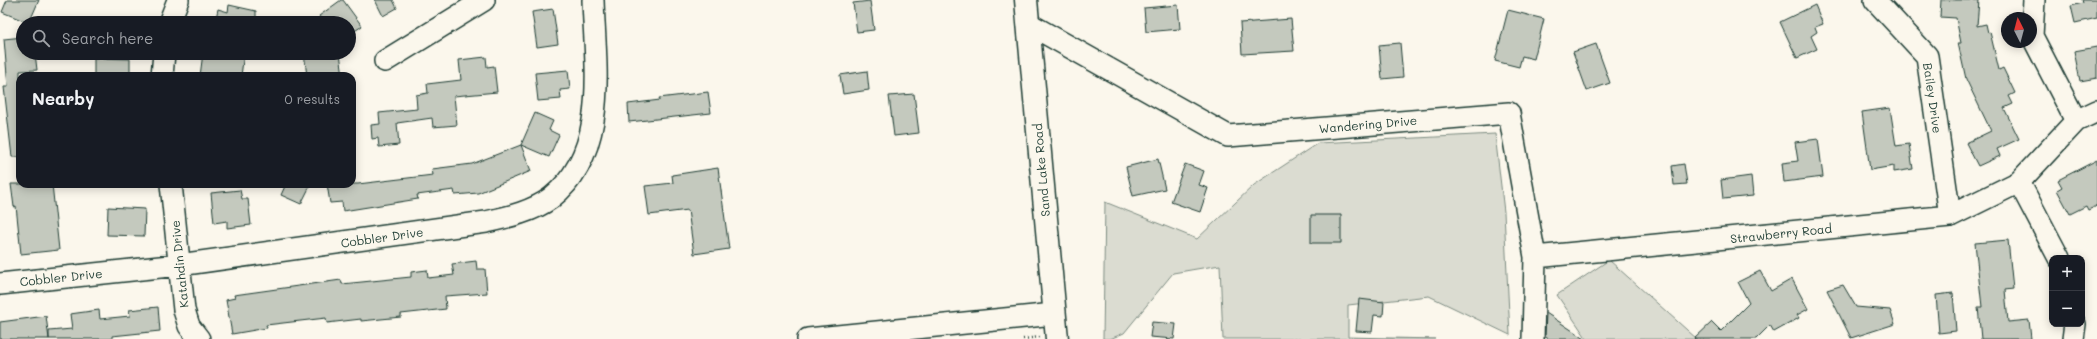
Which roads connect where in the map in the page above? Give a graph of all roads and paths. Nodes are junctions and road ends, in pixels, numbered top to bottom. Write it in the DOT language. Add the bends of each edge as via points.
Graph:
graph roads {
  1 [pos="178,0"];
  2 [pos="484,0"];
  3 [pos="593,0"];
  4 [pos="1026,0"];
  5 [pos="1875,0"];
  6 [pos="2034,0"];
  7 [pos="172,16"];
  8 [pos="1029,24"];
  9 [pos="163,60"];
  10 [pos="385,60"];
  11 [pos="162,72"];
  12 [pos="2097,111"];
  13 [pos="2076,121"];
  14 [pos="2018,182"];
  15 [pos="171,188"];
  16 [pos="1950,216"];
  17 [pos="2057,255"];
  18 [pos="1535,257"];
  19 [pos="179,265"];
  20 [pos="0,284"];
  21 [pos="1054,314"];
  22 [pos="2075,327"];
  23 [pos="1048,338"];
  24 [pos="199,339"];
  25 [pos="808,339"];
  26 [pos="1023,339"];
  27 [pos="1533,339"];
  28 [pos="2073,339"];
  1 -- 7 [label="street"];
  2 -- 10 [label="street"];
  3 -- 19 [label="street, Cobbler Drive" via="595,108 583,156 571,177 550,198 520,213 486,222"];
  4 -- 8 [label="main road, Sand Lake Road"];
  5 -- 16 [label="street, Bailey Drive" via="1927,56"];
  6 -- 13 [label="street" via="2032,36"];
  8 -- 18 [label="street, Wandering Drive" via="1228,136 1509,113"];
  8 -- 21 [label="main road, Sand Lake Road"];
  9 -- 11 [label="street"];
  12 -- 13 [label="street"];
  13 -- 14 [label="street, Strawberry Road"];
  14 -- 16 [label="street, Strawberry Road"];
  14 -- 17 [label="street"];
  15 -- 19 [label="street, Katahdin Drive"];
  16 -- 18 [label="street, Strawberry Road"];
  18 -- 27 [label="street, Wandering Drive"];
  19 -- 20 [label="street, Cobbler Drive"];
  19 -- 24 [label="street, Katahdin Drive" via="184,310 189,326"];
  21 -- 23 [label="main road, Sand Lake Road"];
  21 -- 25 [label="street"];
  22 -- 28 [label="street"];
  23 -- 26 [label="path"];
}
